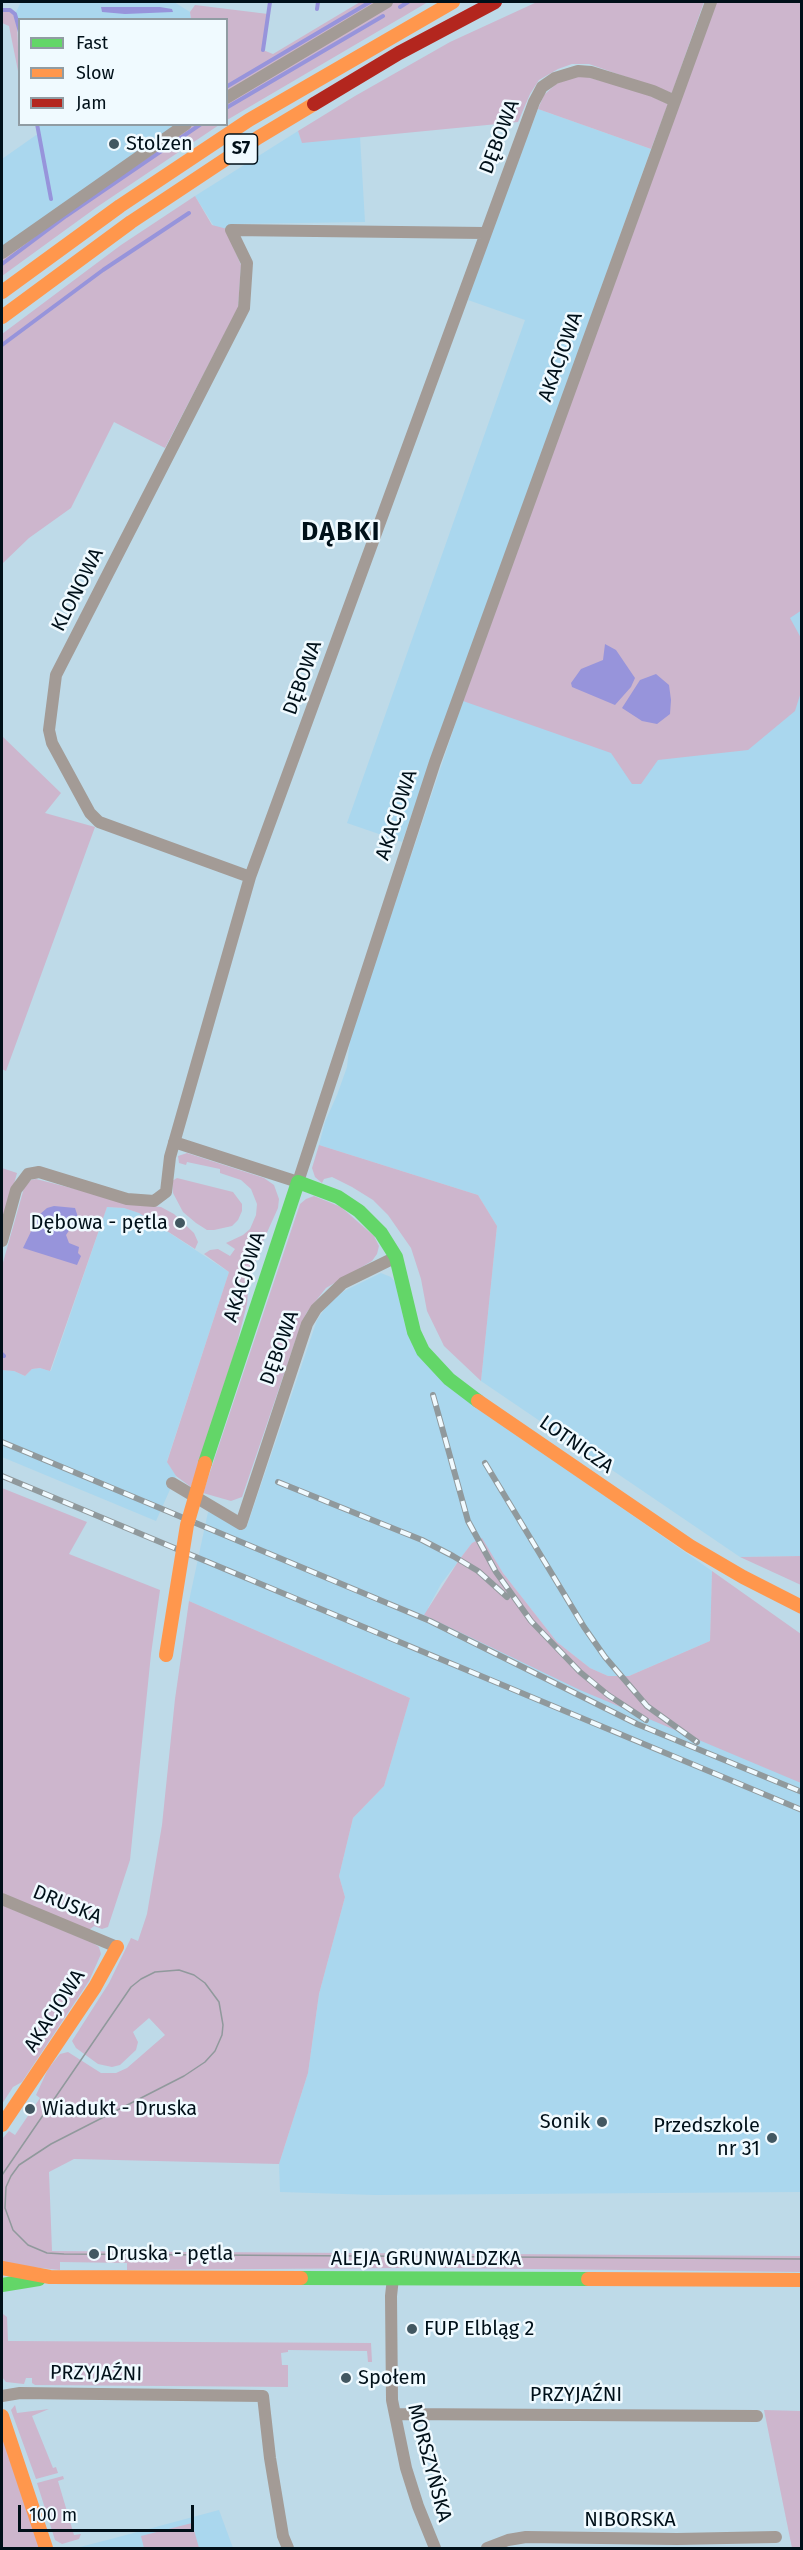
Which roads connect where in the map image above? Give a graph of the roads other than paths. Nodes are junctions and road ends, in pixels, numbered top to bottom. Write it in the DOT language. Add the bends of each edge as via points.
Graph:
graph roads {
  1 [pos="387,2"];
  2 [pos="453,2"];
  3 [pos="495,2"];
  4 [pos="711,2"];
  5 [pos="228,97"];
  6 [pos="675,101"];
  7 [pos="183,126"];
  8 [pos="484,233"];
  9 [pos="2,253"];
  10 [pos="2,292"];
  11 [pos="2,317"];
  12 [pos="250,877"];
  13 [pos="174,1142"];
  14 [pos="298,1182"];
  15 [pos="2,1241"];
  16 [pos="396,1257"];
  17 [pos="172,1483"];
  18 [pos="801,1608"];
  19 [pos="166,1655"];
  20 [pos="2,1899"];
  21 [pos="117,1947"];
  22 [pos="2,2125"];
  23 [pos="2,2268"];
  24 [pos="50,2277"];
  25 [pos="393,2278"];
  26 [pos="801,2280"];
  27 [pos="2,2284"];
  28 [pos="2,2396"];
  29 [pos="395,2414"];
  30 [pos="2,2416"];
  31 [pos="757,2416"];
  32 [pos="776,2537"];
  33 [pos="548,2544"];
  34 [pos="679,2544"];
  35 [pos="46,2548"];
  36 [pos="288,2548"];
  37 [pos="435,2548"];
  38 [pos="487,2548"];
  1 -- 5 [label="street"];
  2 -- 10 [label="main road, S7" via="249,120 120,206"];
  3 -- 11 [label="main road, S7" via="399,53 259,137 131,222"];
  4 -- 6 [label="street, AKACJOWA"];
  6 -- 8 [label="street, DĘBOWA" via="591,72 555,78 543,87 534,102"];
  6 -- 14 [label="street, AKACJOWA" via="438,754"];
  7 -- 9 [label="street"];
  8 -- 12 [label="street, DĘBOWA"];
  8 -- 12 [label="street, KLONOWA" via="231,230 247,263 244,308 56,675 49,730 52,743 90,813 99,822"];
  12 -- 13 [label="street, DĘBOWA"];
  13 -- 14 [label="street"];
  13 -- 15 [label="street, DĘBOWA" via="166,1192 154,1201 127,1199 39,1172 28,1174 16,1190"];
  14 -- 16 [label="main road" via="329,1193 359,1211 381,1233"];
  14 -- 19 [label="main road, AKACJOWA, bridge" via="187,1525"];
  16 -- 17 [label="street, DĘBOWA" via="343,1283 316,1309 307,1324 241,1524"];
  16 -- 18 [label="main road, LOTNICZA" via="414,1332 423,1351 449,1379 690,1546"];
  20 -- 21 [label="street, DRUSKA"];
  21 -- 22 [label="main road, AKACJOWA" via="95,1987"];
  23 -- 24 [label="main road, ALEJA GRUNWALDZKA"];
  24 -- 25 [label="main road, ALEJA GRUNWALDZKA"];
  24 -- 27 [label="main road, ALEJA GRUNWALDZKA"];
  25 -- 26 [label="main road, ALEJA GRUNWALDZKA"];
  25 -- 29 [label="street, MORSZYŃSKA"];
  28 -- 36 [label="street, PRZYJAŹNI" via="263,2396"];
  29 -- 31 [label="street, PRZYJAŹNI"];
  29 -- 37 [label="street, MORSZYŃSKA" via="406,2468"];
  30 -- 35 [label="main road"];
  32 -- 34 [label="street, NIBORSKA"];
  33 -- 34 [label="street, NIBORSKA"];
  33 -- 38 [label="street, NIBORSKA" via="518,2538"];
}
